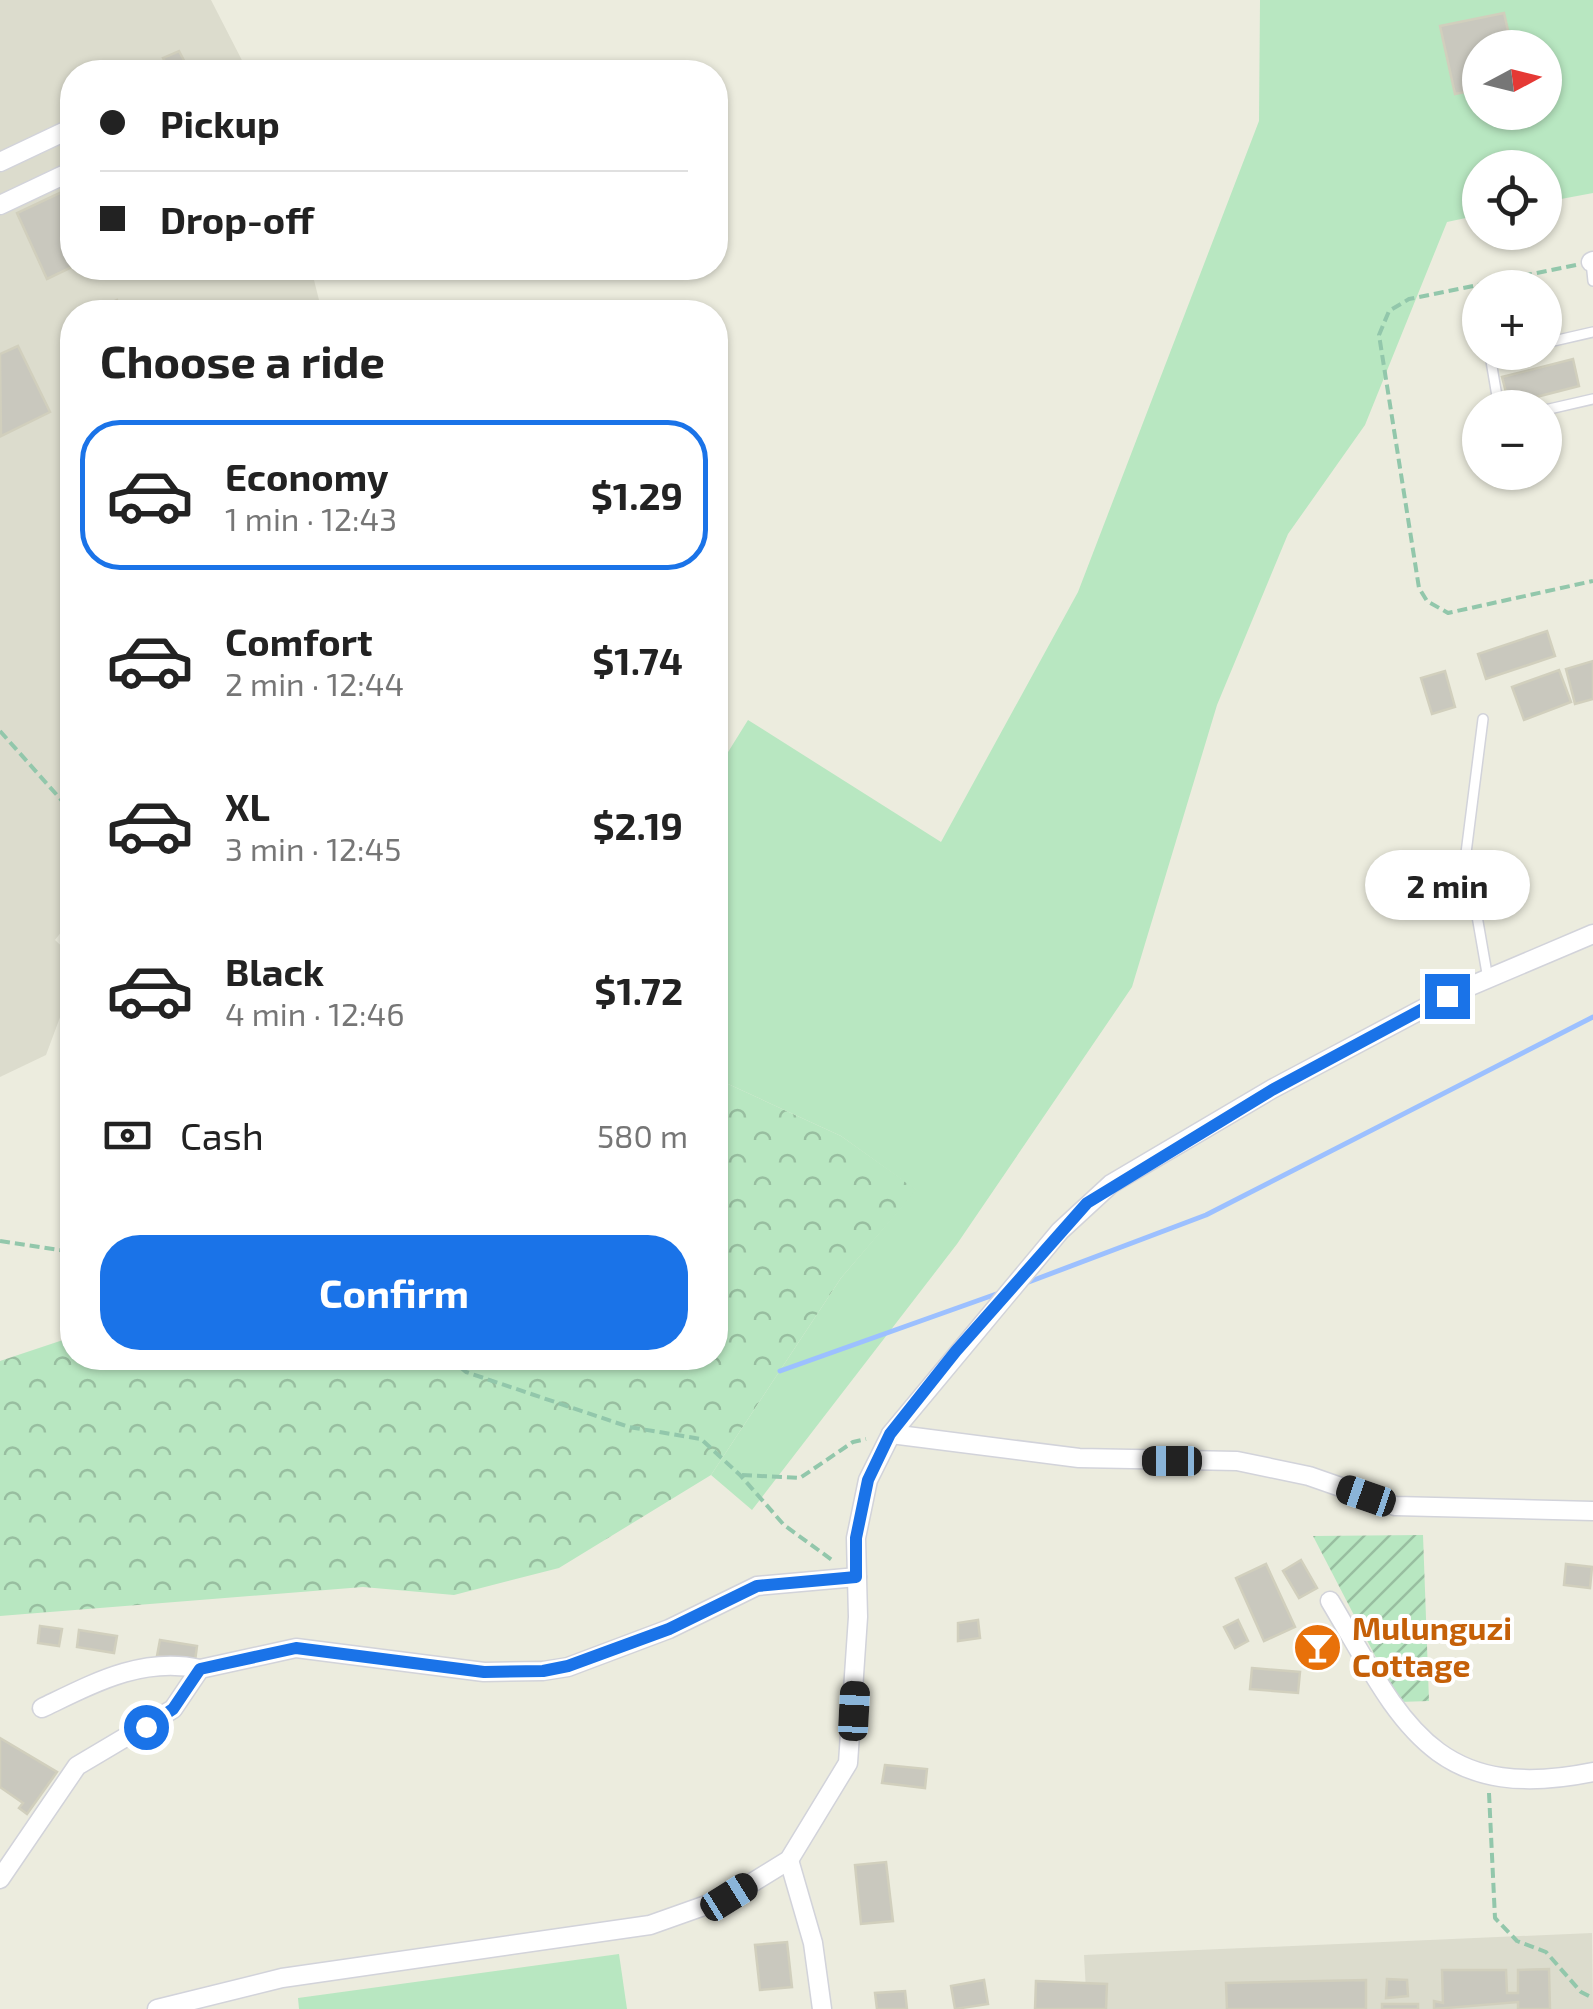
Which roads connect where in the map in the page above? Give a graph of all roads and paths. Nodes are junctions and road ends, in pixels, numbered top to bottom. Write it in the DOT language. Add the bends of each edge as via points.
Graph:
graph roads {
  1 [pos="60,134"];
  2 [pos="0,162"];
  3 [pos="60,177"];
  4 [pos="0,205"];
  5 [pos="1592,261"];
  6 [pos="1593,281"];
  7 [pos="1593,332"];
  8 [pos="1562,339"];
  9 [pos="1593,399"];
  10 [pos="1562,406"];
  11 [pos="1593,582"];
  12 [pos="1483,719"];
  13 [pos="0,731"];
  14 [pos="60,798"];
  15 [pos="1593,934"];
  16 [pos="1488,979"];
  17 [pos="0,1241"];
  18 [pos="60,1250"];
  19 [pos="463,1370"];
  20 [pos="890,1434"];
  21 [pos="740,1475"];
  22 [pos="1593,1511"];
  23 [pos="856,1577"];
  24 [pos="1330,1601"];
  25 [pos="200,1669"];
  26 [pos="42,1708"];
  27 [pos="1593,1772"];
  28 [pos="1480,1776"];
  29 [pos="788,1860"];
  30 [pos="0,1879"];
  31 [pos="1593,1998"];
  32 [pos="157,2009"];
  33 [pos="822,2009"];
  1 -- 2 [label="street"];
  3 -- 4 [label="street"];
  5 -- 6 [label="lane"];
  5 -- 11 [label="path" via="1409,299 1389,311 1379,335 1419,588 1428,602 1448,613"];
  7 -- 8 [label="lane"];
  9 -- 10 [label="lane"];
  12 -- 16 [label="lane" via="1466,853"];
  13 -- 14 [label="path"];
  15 -- 16 [label="street"];
  16 -- 20 [label="street" via="1272,1090 1111,1184 1060,1231"];
  17 -- 18 [label="path"];
  19 -- 21 [label="path" via="630,1426 700,1439"];
  20 -- 21 [label="path" via="854,1442 800,1478"];
  20 -- 22 [label="street" via="1079,1458 1238,1461 1309,1476 1395,1506"];
  20 -- 23 [label="street" via="868,1480"];
  21 -- 23 [label="path" via="784,1524"];
  23 -- 25 [label="street" via="757,1586 669,1629 543,1671 484,1672 296,1648"];
  23 -- 29 [label="street" via="848,1763"];
  24 -- 28 [label="street" via="1413,1733"];
  25 -- 26 [label="street" via="131,1670"];
  25 -- 30 [label="street" via="173,1709 77,1766"];
  27 -- 28 [label="street" via="1524,1781"];
  28 -- 31 [label="path" via="1491,1796 1496,1918 1517,1941 1546,1952"];
  29 -- 32 [label="street" via="729,1897 650,1925 282,1978"];
  29 -- 33 [label="street" via="813,1943"];
}
